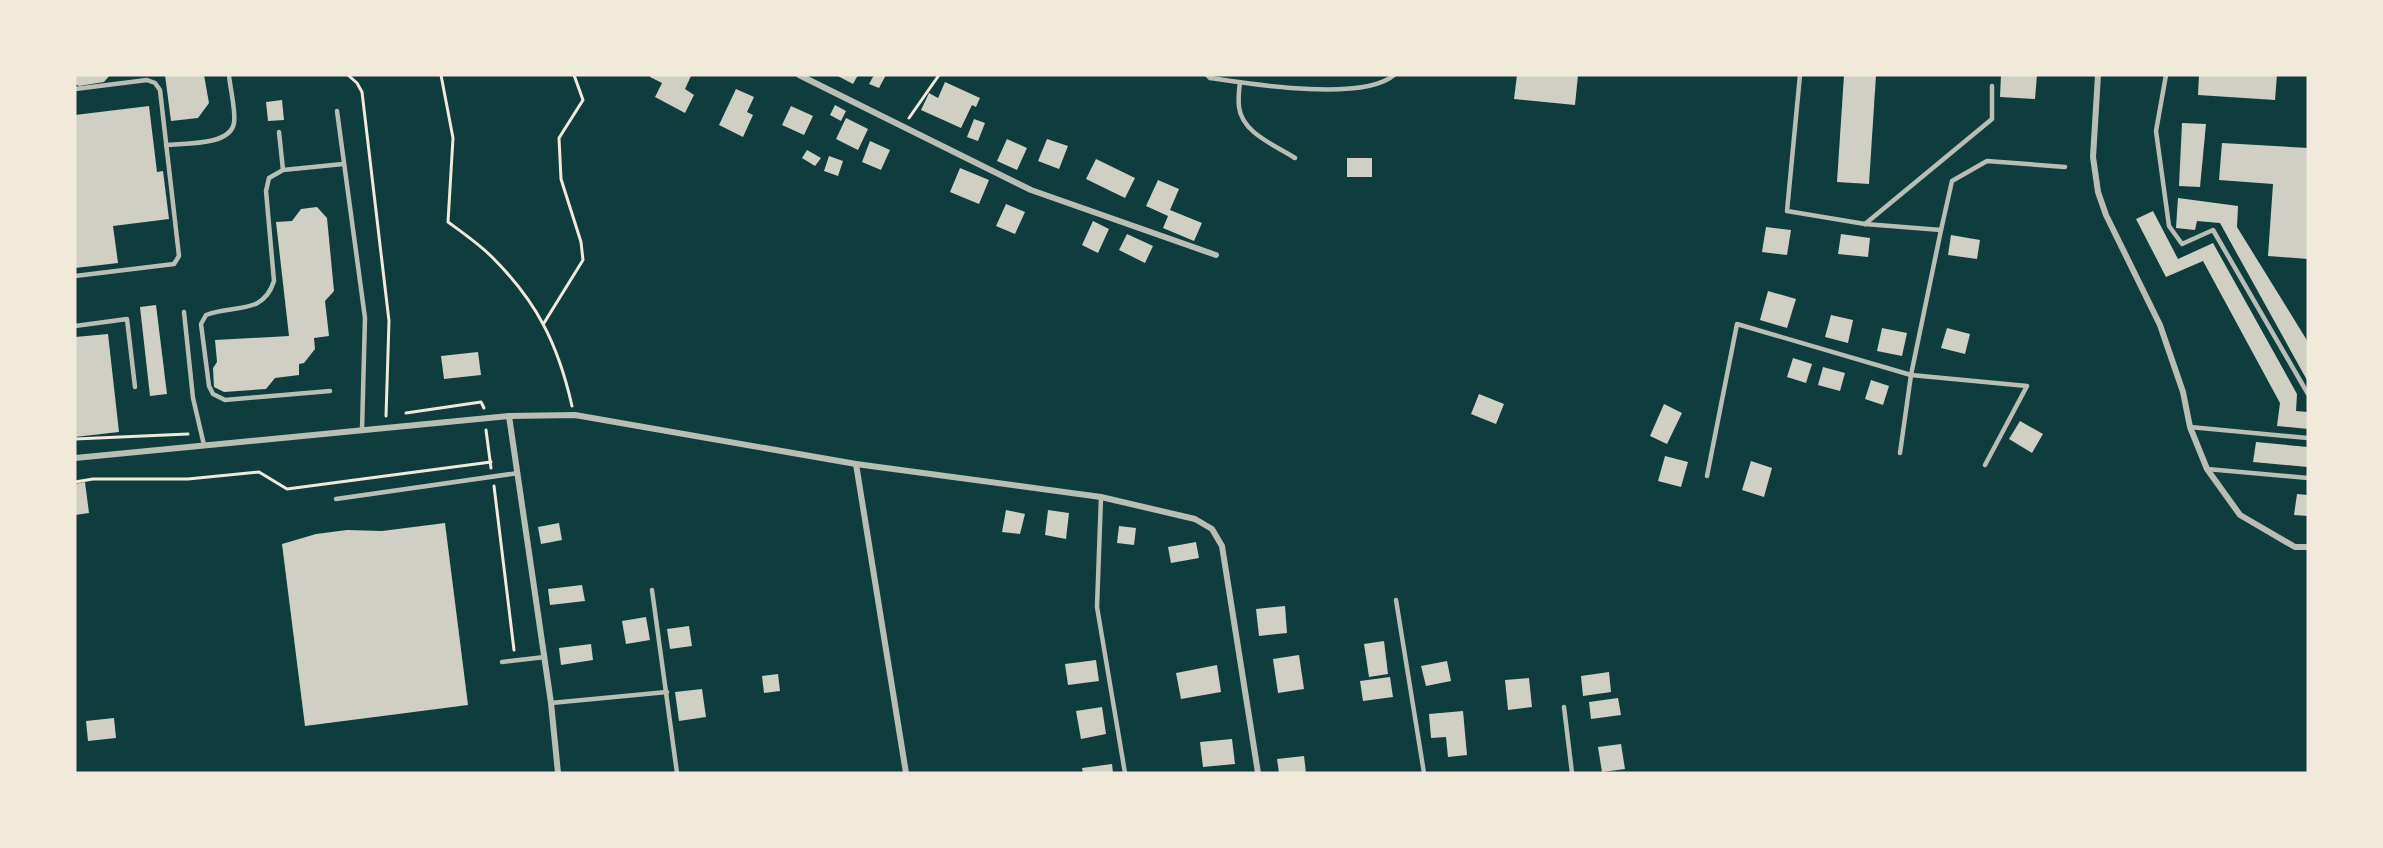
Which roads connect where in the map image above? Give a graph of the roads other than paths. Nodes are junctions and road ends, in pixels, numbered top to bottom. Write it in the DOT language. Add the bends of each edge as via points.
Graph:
graph roads {
  1 [pos="229,75"];
  2 [pos="799,75"];
  3 [pos="1207,75"];
  4 [pos="1394,75"];
  5 [pos="1800,75"];
  6 [pos="2098,75"];
  7 [pos="2166,75"];
  8 [pos="1240,82"];
  9 [pos="1992,86"];
  10 [pos="75,89"];
  11 [pos="337,111"];
  12 [pos="279,132"];
  13 [pos="166,145"];
  14 [pos="1294,158"];
  15 [pos="343,164"];
  16 [pos="2065,167"];
  17 [pos="284,170"];
  18 [pos="1865,224"];
  19 [pos="1941,230"];
  20 [pos="1216,255"];
  21 [pos="75,276"];
  22 [pos="184,312"];
  23 [pos="75,326"];
  24 [pos="1911,375"];
  25 [pos="135,387"];
  26 [pos="330,391"];
  27 [pos="2308,394"];
  28 [pos="509,416"];
  29 [pos="2190,427"];
  30 [pos="362,430"];
  31 [pos="2308,438"];
  32 [pos="204,445"];
  33 [pos="1900,453"];
  34 [pos="75,458"];
  35 [pos="856,464"];
  36 [pos="1985,465"];
  37 [pos="2207,469"];
  38 [pos="518,473"];
  39 [pos="1707,477"];
  40 [pos="2308,478"];
  41 [pos="1101,498"];
  42 [pos="336,499"];
  43 [pos="2308,547"];
  44 [pos="652,590"];
  45 [pos="1396,600"];
  46 [pos="544,657"];
  47 [pos="502,662"];
  48 [pos="667,692"];
  49 [pos="551,703"];
  50 [pos="1564,707"];
  51 [pos="558,773"];
  52 [pos="677,773"];
  53 [pos="906,773"];
  54 [pos="1125,773"];
  55 [pos="1258,773"];
  56 [pos="1424,773"];
  57 [pos="1572,773"];
  1 -- 13 [label="lane" via="234,122 229,134 217,140"];
  2 -- 20 [label="street" via="1031,190"];
  3 -- 8 [label="lane"];
  4 -- 8 [label="lane" via="1368,86 1340,89"];
  5 -- 18 [label="lane" via="1787,211"];
  6 -- 29 [label="street" via="2093,157 2098,192 2160,325 2183,392"];
  7 -- 27 [label="lane" via="2156,131 2169,226 2182,244 2214,230"];
  8 -- 14 [label="lane" via="1239,106 1247,128"];
  9 -- 18 [label="lane" via="1992,119"];
  10 -- 13 [label="lane" via="155,82 160,90"];
  11 -- 15 [label="lane"];
  12 -- 17 [label="lane"];
  13 -- 21 [label="lane" via="179,256 174,264"];
  15 -- 17 [label="lane"];
  15 -- 30 [label="lane" via="365,318"];
  16 -- 19 [label="lane" via="1987,161 1952,181"];
  17 -- 26 [label="lane" via="269,178 266,191 274,281 271,292 261,302 247,307 206,315 201,324 209,386 213,394 225,400"];
  18 -- 19 [label="lane"];
  19 -- 24 [label="lane"];
  22 -- 32 [label="lane" via="193,398"];
  23 -- 25 [label="lane" via="127,319"];
  24 -- 33 [label="lane"];
  24 -- 36 [label="lane" via="2027,386"];
  24 -- 39 [label="lane" via="1737,324"];
  28 -- 30 [label="street"];
  28 -- 35 [label="street" via="574,416"];
  28 -- 38 [label="street"];
  29 -- 31 [label="lane"];
  29 -- 37 [label="street"];
  30 -- 32 [label="street"];
  32 -- 34 [label="street"];
  35 -- 41 [label="street"];
  35 -- 53 [label="street"];
  37 -- 40 [label="lane"];
  37 -- 43 [label="street" via="2240,515 2295,547"];
  38 -- 42 [label="lane"];
  38 -- 46 [label="street"];
  41 -- 54 [label="lane" via="1098,607"];
  41 -- 55 [label="street" via="1195,519 1212,529 1222,546"];
  44 -- 48 [label="lane"];
  45 -- 56 [label="lane"];
  46 -- 47 [label="lane"];
  46 -- 49 [label="street"];
  48 -- 49 [label="lane"];
  48 -- 52 [label="lane"];
  49 -- 51 [label="street"];
  50 -- 57 [label="lane"];
}
